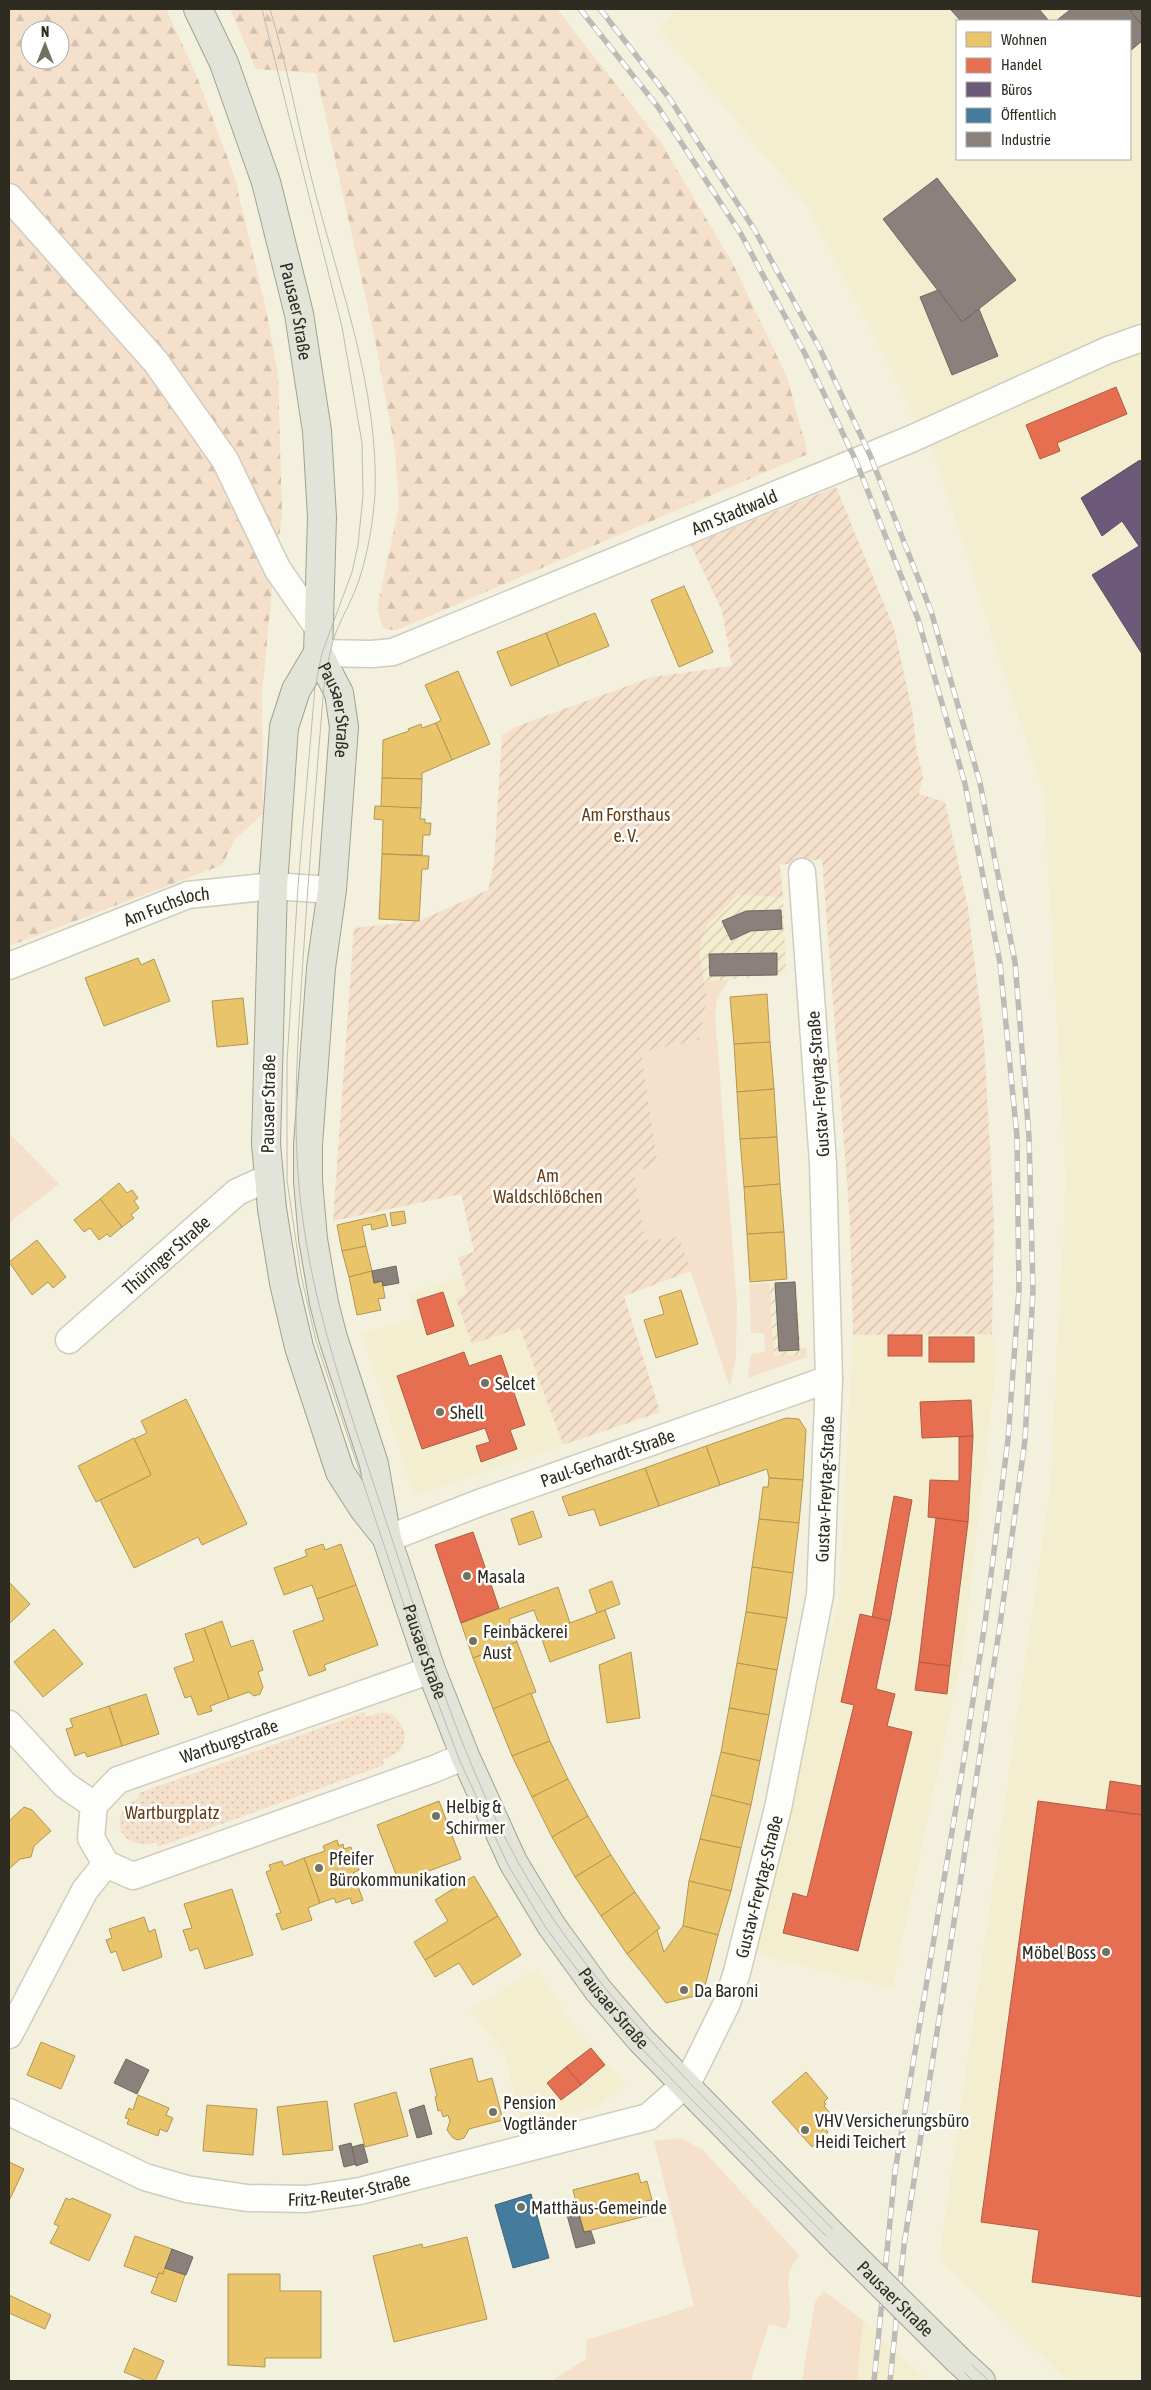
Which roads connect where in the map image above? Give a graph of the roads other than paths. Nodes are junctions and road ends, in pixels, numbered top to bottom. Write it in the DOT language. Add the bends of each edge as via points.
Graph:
graph roads {
  1 [pos="198,9"];
  2 [pos="9,197"];
  3 [pos="1142,338"];
  4 [pos="319,641"];
  5 [pos="802,872"];
  6 [pos="273,886"];
  7 [pos="332,890"];
  8 [pos="9,966"];
  9 [pos="270,1182"];
  10 [pos="69,1340"];
  11 [pos="829,1379"];
  12 [pos="387,1539"];
  13 [pos="431,1670"];
  14 [pos="9,1724"];
  15 [pos="465,1756"];
  16 [pos="94,1805"];
  17 [pos="106,1864"];
  18 [pos="9,2035"];
  19 [pos="684,2085"];
  20 [pos="9,2112"];
  21 [pos="981,2381"];
  1 -- 4 [label="main road, Pausaer Straße" via="224,63 266,182 299,314 317,431 322,517"];
  2 -- 4 [label="street, Pausaer Straße" via="156,362 225,460 278,570"];
  3 -- 4 [label="street, Am Stadtwald" via="1108,350 911,439 393,652 372,654"];
  4 -- 6 [label="main road, Pausaer Straße" via="296,690 284,726"];
  4 -- 7 [label="main road, Pausaer Straße" via="339,693 344,727"];
  5 -- 11 [label="street, Gustav-Freytag-Straße" via="823,1163"];
  6 -- 7 [label="street, Am Fuchsloch"];
  6 -- 8 [label="street, Am Fuchsloch" via="188,895"];
  6 -- 9 [label="main road, Pausaer Straße" via="266,1144"];
  7 -- 12 [label="main road, Pausaer Straße" via="321,968 308,1145 313,1239 333,1338 376,1472"];
  9 -- 10 [label="street, Thüringer Straße" via="237,1192"];
  9 -- 12 [label="main road, Pausaer Straße" via="284,1282 310,1383 340,1472"];
  11 -- 12 [label="street, Paul-Gerhardt-Straße"];
  11 -- 19 [label="street, Gustav-Freytag-Straße" via="820,1595 778,1808 727,2003"];
  12 -- 13 [label="main road, Pausaer Straße"];
  13 -- 15 [label="main road, Pausaer Straße"];
  13 -- 16 [label="street, Wartburgstraße" via="118,1780"];
  14 -- 16 [label="street" via="65,1785"];
  15 -- 17 [label="street" via="132,1876"];
  15 -- 19 [label="main road, Pausaer Straße" via="513,1862 551,1925 598,1990"];
  16 -- 17 [label="street" via="91,1838"];
  17 -- 18 [label="street" via="85,1890"];
  19 -- 20 [label="street, Fritz-Reuter-Straße" via="648,2117 360,2191 306,2199 248,2198 178,2187 145,2177"];
  19 -- 21 [label="main road, Pausaer Straße, bridge"];
}
